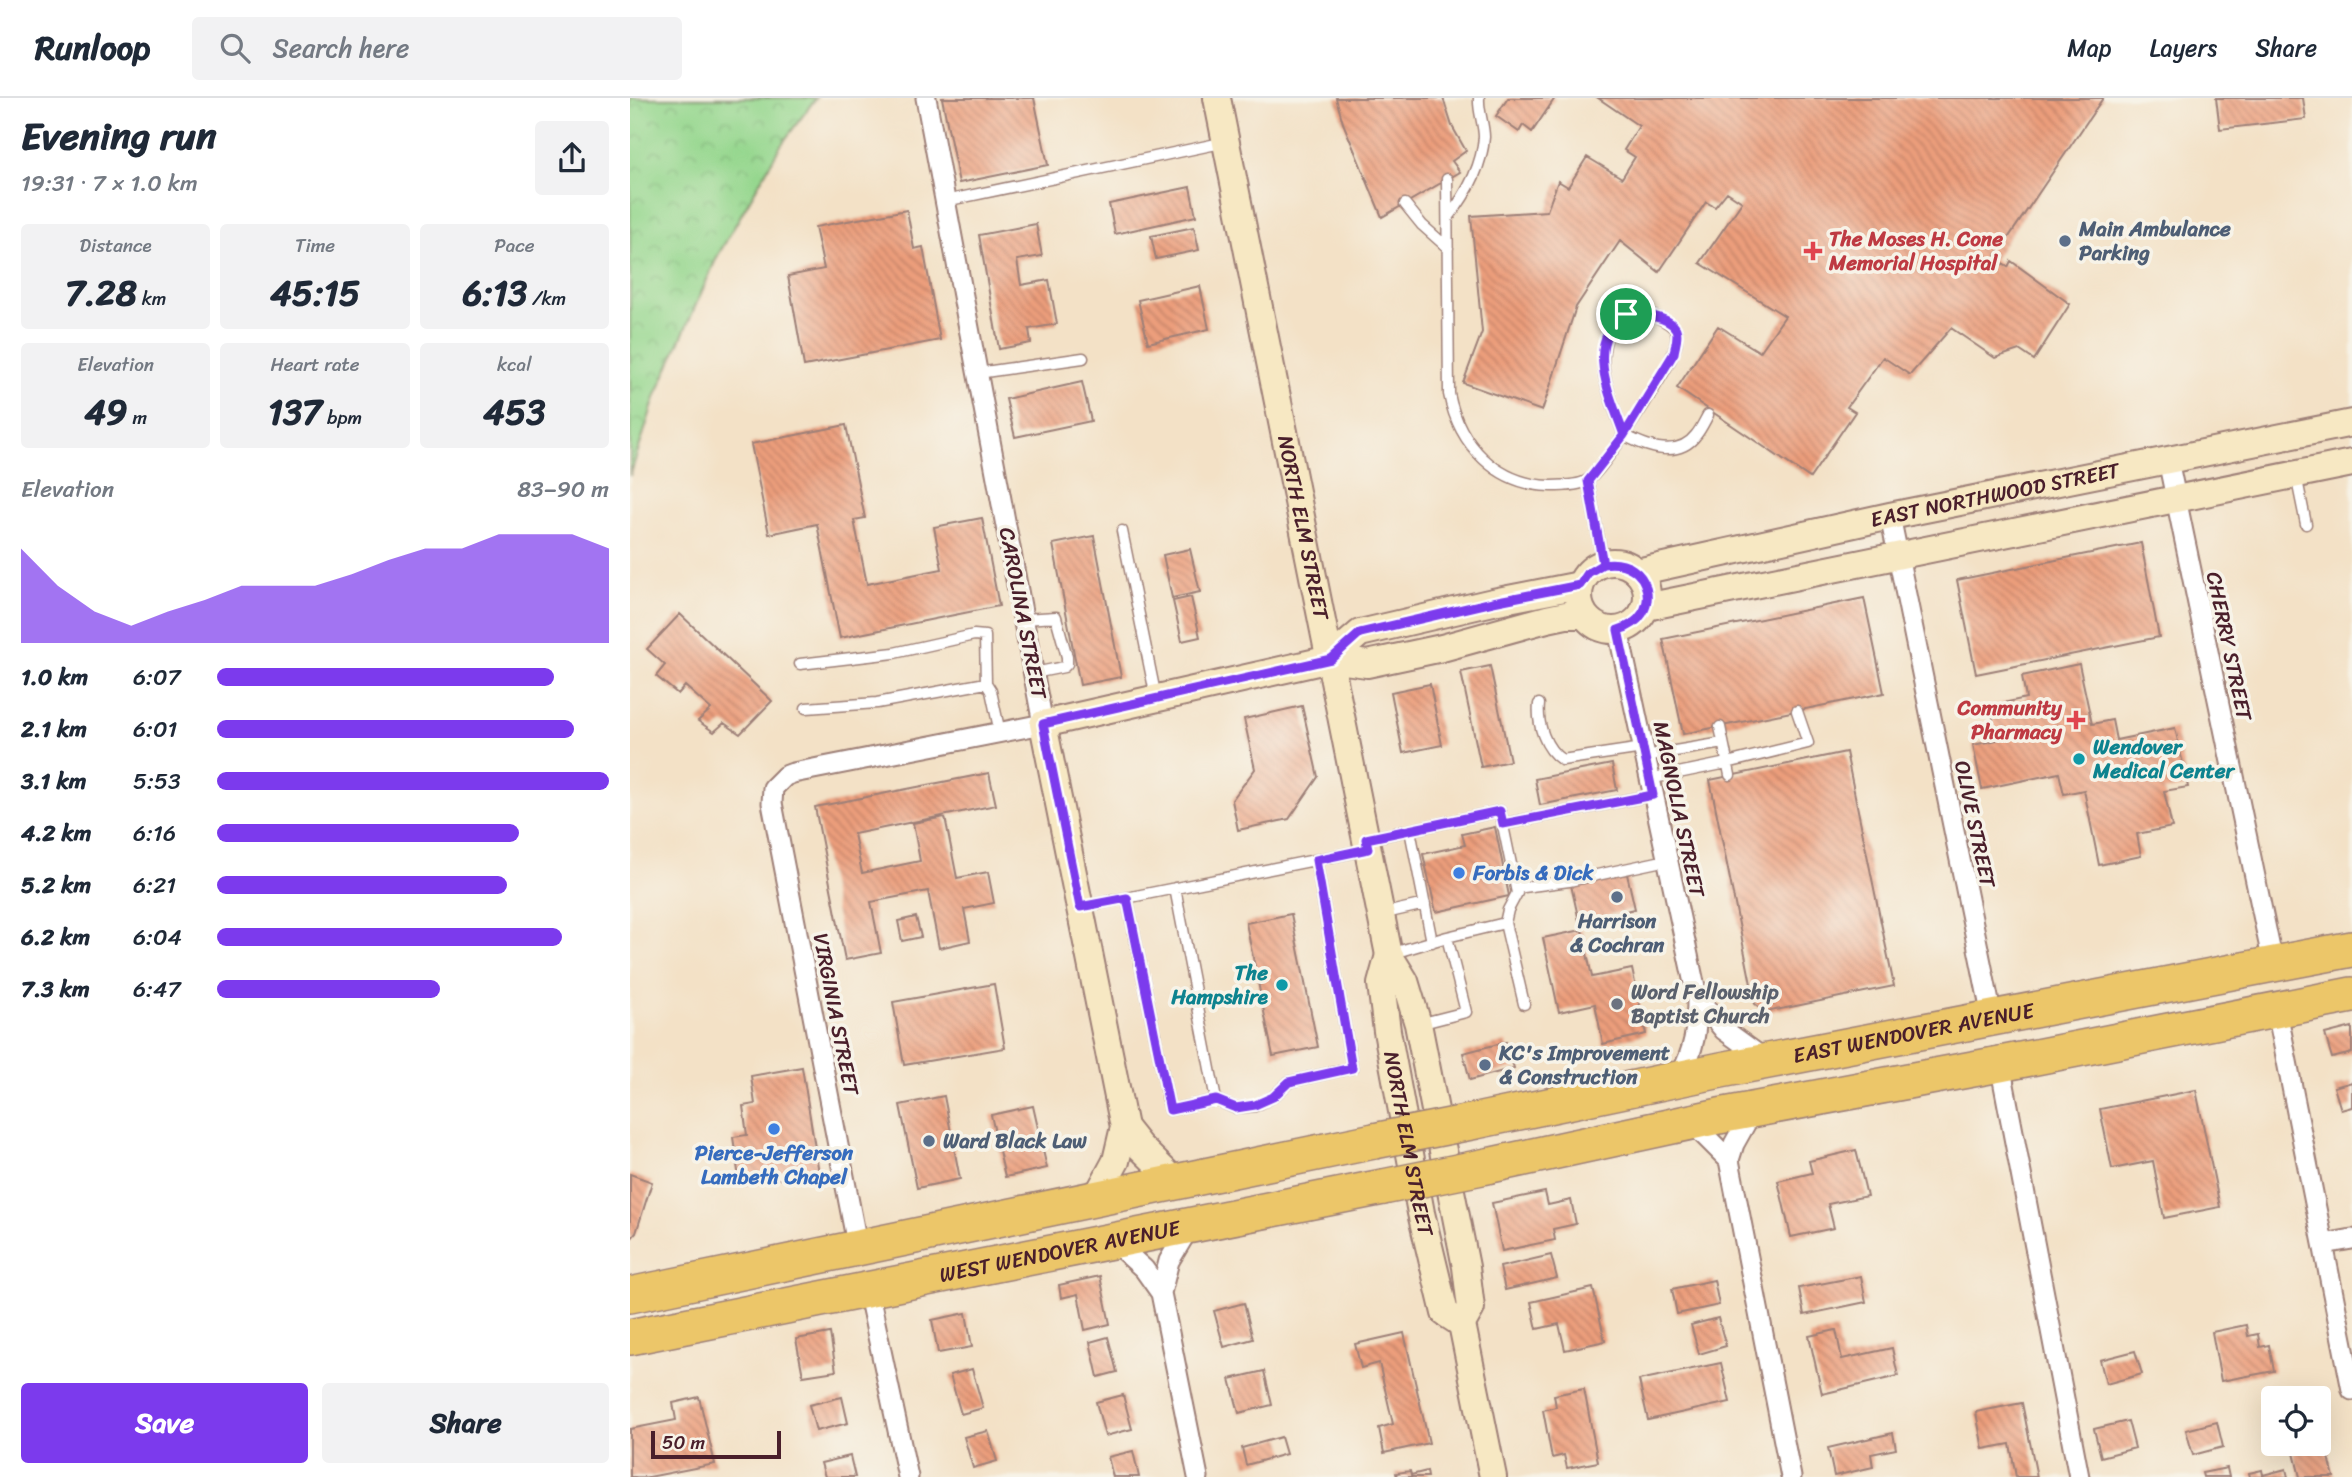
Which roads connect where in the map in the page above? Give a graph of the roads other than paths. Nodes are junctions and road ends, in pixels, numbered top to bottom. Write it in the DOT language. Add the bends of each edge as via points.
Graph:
graph roads {
  1 [pos="926,98"];
  2 [pos="1217,98"];
  3 [pos="1479,98"];
  4 [pos="1226,142"];
  5 [pos="1447,179"];
  6 [pos="945,201"];
  7 [pos="1405,204"];
  8 [pos="1448,218"];
  9 [pos="1448,248"];
  10 [pos="1083,358"];
  11 [pos="978,373"];
  12 [pos="1708,415"];
  13 [pos="2352,423"];
  14 [pos="1624,435"];
  15 [pos="2168,460"];
  16 [pos="2352,463"];
  17 [pos="2296,475"];
  18 [pos="1588,481"];
  19 [pos="2174,499"];
  20 [pos="1890,516"];
  21 [pos="2306,524"];
  22 [pos="1122,531"];
  23 [pos="1896,556"];
  24 [pos="1603,564"];
  25 [pos="1637,572"];
  26 [pos="1580,585"];
  27 [pos="1646,607"];
  28 [pos="1584,615"];
  29 [pos="1024,619"];
  30 [pos="1618,630"];
  31 [pos="1331,659"];
  32 [pos="800,664"];
  33 [pos="1034,674"];
  34 [pos="986,683"];
  35 [pos="1156,698"];
  36 [pos="1539,704"];
  37 [pos="806,708"];
  38 [pos="1797,711"];
  39 [pos="1043,724"];
  40 [pos="1720,727"];
  41 [pos="1000,733"];
  42 [pos="1723,743"];
  43 [pos="1644,752"];
  44 [pos="1727,763"];
  45 [pos="1730,775"];
  46 [pos="1651,787"];
  47 [pos="1503,824"];
  48 [pos="1410,830"];
  49 [pos="1367,844"];
  50 [pos="1316,860"];
  51 [pos="1667,860"];
  52 [pos="1175,888"];
  53 [pos="1517,888"];
  54 [pos="1127,898"];
  55 [pos="1424,904"];
  56 [pos="1080,907"];
  57 [pos="1381,914"];
  58 [pos="1505,923"];
  59 [pos="1447,937"];
  60 [pos="1433,942"];
  61 [pos="2352,949"];
  62 [pos="1389,954"];
  63 [pos="2273,963"];
  64 [pos="2352,995"];
  65 [pos="1696,997"];
  66 [pos="1524,1003"];
  67 [pos="2277,1011"];
  68 [pos="1992,1017"];
  69 [pos="1418,1024"];
  70 [pos="1767,1061"];
  71 [pos="2000,1065"];
  72 [pos="1679,1079"];
  73 [pos="1216,1100"];
  74 [pos="1753,1110"];
  75 [pos="1476,1121"];
  76 [pos="1692,1122"];
  77 [pos="1124,1127"];
  78 [pos="1729,1160"];
  79 [pos="1177,1183"];
  80 [pos="1095,1200"];
  81 [pos="1189,1226"];
  82 [pos="2352,1239"];
  83 [pos="1113,1241"];
  84 [pos="2324,1244"];
  85 [pos="858,1249"];
  86 [pos="868,1290"];
  87 [pos="1161,1293"];
  88 [pos="630,1295"];
  89 [pos="630,1321"];
  90 [pos="1462,1324"];
  91 [pos="630,1337"];
  92 [pos="2352,1390"];
  93 [pos="908,1477"];
  94 [pos="1198,1477"];
  95 [pos="1493,1477"];
  96 [pos="1791,1477"];
  97 [pos="2079,1477"];
  1 -- 6 [label="street, CAROLINA STREET"];
  2 -- 4 [label="street, NORTH ELM STREET"];
  3 -- 8 [label="lane" via="1484,136 1480,155 1468,192"];
  4 -- 6 [label="lane"];
  4 -- 31 [label="street, NORTH ELM STREET"];
  5 -- 8 [label="lane"];
  6 -- 11 [label="street, CAROLINA STREET"];
  7 -- 9 [label="lane"];
  8 -- 9 [label="lane"];
  9 -- 18 [label="lane" via="1449,394 1471,446 1492,468 1518,481 1563,486"];
  10 -- 11 [label="lane"];
  11 -- 29 [label="street, CAROLINA STREET"];
  12 -- 14 [label="lane" via="1683,445 1649,447"];
  13 -- 15 [label="street, EAST NORTHWOOD STREET"];
  14 -- 14 [label="lane" via="1674,353 1677,339 1670,323 1646,314 1626,314 1614,322 1604,342 1602,364"];
  14 -- 18 [label="lane"];
  15 -- 19 [label="street, CHERRY STREET"];
  15 -- 20 [label="street, EAST NORTHWOOD STREET"];
  16 -- 17 [label="street, EAST NORTHWOOD STREET"];
  17 -- 19 [label="street, EAST NORTHWOOD STREET"];
  17 -- 21 [label="lane"];
  18 -- 24 [label="lane"];
  19 -- 23 [label="street, EAST NORTHWOOD STREET"];
  19 -- 63 [label="street, CHERRY STREET"];
  20 -- 23 [label="street, OLIVE STREET"];
  20 -- 25 [label="street, EAST NORTHWOOD STREET"];
  22 -- 35 [label="lane"];
  23 -- 27 [label="street, EAST NORTHWOOD STREET"];
  23 -- 68 [label="street, OLIVE STREET"];
  24 -- 25 [label="street, EAST NORTHWOOD STREET" via="1623,563"];
  24 -- 26 [label="street"];
  25 -- 27 [label="street" via="1646,587"];
  26 -- 28 [label="street" via="1578,600"];
  26 -- 31 [label="street" via="1360,633"];
  27 -- 30 [label="street, EAST NORTHWOOD STREET" via="1634,623"];
  28 -- 30 [label="street" via="1601,629"];
  28 -- 31 [label="street" via="1547,619 1367,664"];
  29 -- 33 [label="street, CAROLINA STREET"];
  29 -- 33 [label="lane" via="1056,617 1068,657 1064,667"];
  30 -- 43 [label="street, MAGNOLIA STREET"];
  31 -- 35 [label="street"];
  31 -- 49 [label="street, NORTH ELM STREET"];
  32 -- 34 [label="lane" via="985,636"];
  33 -- 39 [label="street, CAROLINA STREET"];
  34 -- 37 [label="lane" via="877,703"];
  34 -- 41 [label="lane"];
  35 -- 39 [label="street"];
  36 -- 43 [label="lane" via="1545,740 1553,755 1562,760"];
  38 -- 44 [label="lane" via="1808,743"];
  39 -- 41 [label="street"];
  39 -- 56 [label="street, CAROLINA STREET"];
  40 -- 42 [label="lane"];
  41 -- 85 [label="street, VIRGINIA STREET" via="793,773 773,788 772,803"];
  42 -- 43 [label="lane"];
  42 -- 44 [label="lane"];
  43 -- 46 [label="street, MAGNOLIA STREET"];
  44 -- 45 [label="lane"];
  44 -- 46 [label="lane"];
  46 -- 47 [label="lane"];
  46 -- 51 [label="street, MAGNOLIA STREET"];
  47 -- 48 [label="lane" via="1500,811"];
  47 -- 53 [label="lane"];
  48 -- 49 [label="lane"];
  48 -- 55 [label="lane"];
  49 -- 50 [label="lane"];
  49 -- 57 [label="street, NORTH ELM STREET"];
  50 -- 52 [label="lane"];
  50 -- 73 [label="lane" via="1352,1068 1289,1082 1255,1105 1236,1108"];
  51 -- 53 [label="lane"];
  51 -- 65 [label="street, MAGNOLIA STREET"];
  52 -- 54 [label="lane"];
  52 -- 73 [label="lane"];
  53 -- 58 [label="lane"];
  54 -- 56 [label="lane"];
  54 -- 73 [label="lane" via="1170,1110"];
  55 -- 57 [label="lane"];
  55 -- 60 [label="lane"];
  56 -- 77 [label="street, CAROLINA STREET"];
  57 -- 62 [label="street, NORTH ELM STREET"];
  58 -- 59 [label="lane"];
  58 -- 66 [label="lane"];
  59 -- 60 [label="lane"];
  59 -- 69 [label="lane" via="1466,1012"];
  60 -- 62 [label="lane"];
  61 -- 63 [label="highway, EAST WENDOVER AVENUE"];
  62 -- 69 [label="street, NORTH ELM STREET" via="1405,981"];
  62 -- 90 [label="street, NORTH ELM STREET" via="1381,984 1421,1213 1445,1313"];
  63 -- 68 [label="highway, EAST WENDOVER AVENUE"];
  64 -- 67 [label="highway"];
  65 -- 70 [label="street, MAGNOLIA STREET" via="1724,1030"];
  65 -- 72 [label="street, MAGNOLIA STREET" via="1695,1044"];
  67 -- 71 [label="highway"];
  67 -- 84 [label="street"];
  68 -- 70 [label="highway, EAST WENDOVER AVENUE"];
  69 -- 90 [label="street, NORTH ELM STREET" via="1466,1267 1471,1308"];
  70 -- 72 [label="highway, EAST WENDOVER AVENUE"];
  71 -- 74 [label="highway"];
  71 -- 97 [label="street"];
  72 -- 75 [label="highway, EAST WENDOVER AVENUE"];
  74 -- 76 [label="highway"];
  74 -- 78 [label="street"];
  75 -- 79 [label="highway, WEST WENDOVER AVENUE, bridge"];
  76 -- 78 [label="street"];
  76 -- 81 [label="highway, WEST WENDOVER AVENUE, bridge"];
  77 -- 79 [label="street, CAROLINA STREET"];
  77 -- 80 [label="street, CAROLINA STREET" via="1116,1161"];
  78 -- 96 [label="street"];
  79 -- 80 [label="highway, WEST WENDOVER AVENUE"];
  80 -- 85 [label="highway, WEST WENDOVER AVENUE"];
  81 -- 83 [label="highway, WEST WENDOVER AVENUE"];
  81 -- 87 [label="street" via="1169,1261"];
  82 -- 84 [label="street"];
  83 -- 86 [label="highway, WEST WENDOVER AVENUE"];
  83 -- 87 [label="street" via="1144,1269"];
  84 -- 92 [label="street"];
  85 -- 88 [label="highway, WEST WENDOVER AVENUE"];
  85 -- 89 [label="highway" via="853,1261 839,1271"];
  86 -- 91 [label="highway, WEST WENDOVER AVENUE"];
  86 -- 93 [label="street"];
  87 -- 94 [label="street"];
  90 -- 95 [label="street, NORTH ELM STREET"];
}
